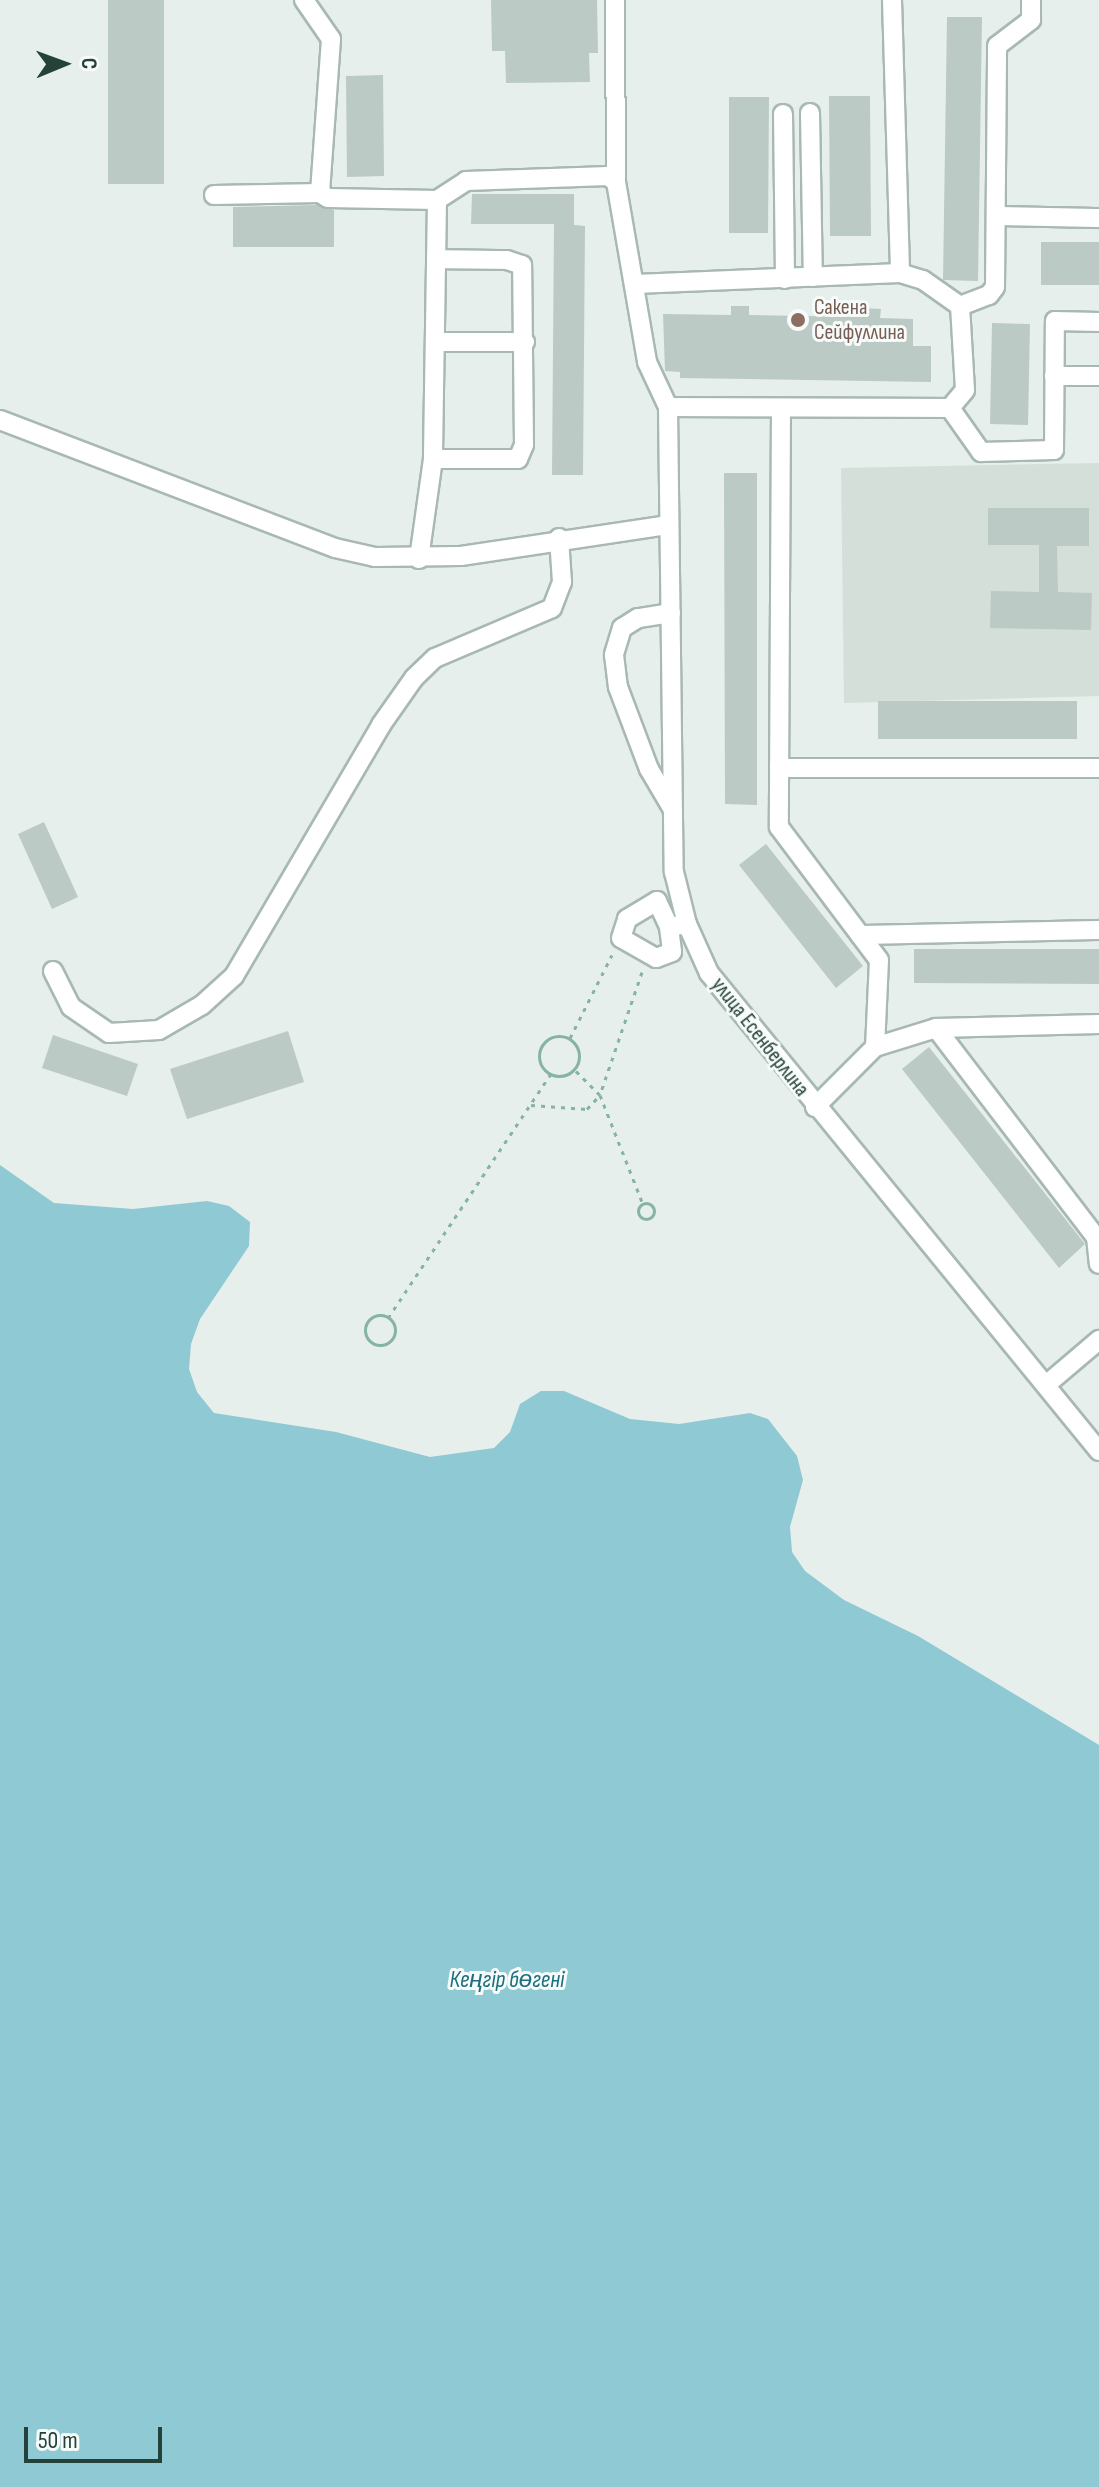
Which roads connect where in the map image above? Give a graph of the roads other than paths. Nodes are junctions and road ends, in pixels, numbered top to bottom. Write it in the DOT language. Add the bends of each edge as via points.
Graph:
graph roads {
  1 [pos="304,0"];
  2 [pos="615,0"];
  3 [pos="892,0"];
  4 [pos="1031,0"];
  5 [pos="810,113"];
  6 [pos="783,114"];
  7 [pos="616,182"];
  8 [pos="320,193"];
  9 [pos="214,195"];
  10 [pos="437,200"];
  11 [pos="996,216"];
  12 [pos="1099,218"];
  13 [pos="436,259"];
  14 [pos="900,273"];
  15 [pos="813,277"];
  16 [pos="785,279"];
  17 [pos="635,284"];
  18 [pos="960,306"];
  19 [pos="1099,322"];
  20 [pos="435,342"];
  21 [pos="525,342"];
  22 [pos="1054,376"];
  23 [pos="1099,376"];
  24 [pos="668,407"];
  25 [pos="781,408"];
  26 [pos="950,408"];
  27 [pos="0,420"];
  28 [pos="433,459"];
  29 [pos="669,525"];
  30 [pos="559,538"];
  31 [pos="419,559"];
  32 [pos="671,613"];
  33 [pos="779,768"];
  34 [pos="1099,768"];
  35 [pos="673,811"];
  36 [pos="678,926"];
  37 [pos="1099,930"];
  38 [pos="860,935"];
  39 [pos="53,971"];
  40 [pos="1099,1024"];
  41 [pos="936,1028"];
  42 [pos="875,1047"];
  43 [pos="815,1107"];
  44 [pos="1099,1264"];
  45 [pos="1099,1340"];
  46 [pos="1046,1385"];
  47 [pos="1099,1451"];
  1 -- 8 [label="street" via="331,39"];
  2 -- 7 [label="street"];
  3 -- 14 [label="street"];
  4 -- 11 [label="street" via="1031,20 997,46"];
  5 -- 15 [label="street"];
  6 -- 16 [label="street"];
  7 -- 10 [label="street" via="608,176 466,181"];
  7 -- 17 [label="street"];
  8 -- 9 [label="street"];
  8 -- 10 [label="street" via="328,198"];
  10 -- 13 [label="street"];
  11 -- 12 [label="street"];
  11 -- 18 [label="street" via="995,287 989,295"];
  13 -- 20 [label="street"];
  13 -- 21 [label="street" via="522,265"];
  14 -- 15 [label="street"];
  14 -- 18 [label="street" via="923,280"];
  15 -- 16 [label="street"];
  16 -- 17 [label="street"];
  17 -- 24 [label="street" via="647,362"];
  18 -- 26 [label="street" via="965,390"];
  19 -- 22 [label="street" via="1055,321"];
  20 -- 21 [label="street"];
  20 -- 28 [label="street"];
  21 -- 28 [label="street" via="522,457"];
  22 -- 23 [label="street"];
  22 -- 26 [label="street" via="1054,450 981,452"];
  24 -- 25 [label="street"];
  24 -- 29 [label="street, улица Есенберлина"];
  25 -- 26 [label="street"];
  25 -- 33 [label="street"];
  27 -- 31 [label="street" via="335,548"];
  28 -- 31 [label="street"];
  29 -- 30 [label="street"];
  29 -- 32 [label="street, улица Есенберлина"];
  30 -- 31 [label="street"];
  30 -- 39 [label="street" via="562,582 552,608 435,658 414,678 234,976 202,1005 159,1030 109,1033 71,1007"];
  32 -- 35 [label="street, улица Есенберлина"];
  32 -- 35 [label="street" via="638,618 622,628 614,655 618,687 649,769"];
  33 -- 34 [label="street"];
  33 -- 38 [label="street" via="779,827"];
  35 -- 36 [label="street, улица Есенберлина"];
  36 -- 36 [label="street" via="672,952 656,958 621,938 627,919 657,901"];
  36 -- 43 [label="street, улица Есенберлина"];
  37 -- 38 [label="street"];
  38 -- 42 [label="street" via="879,960"];
  40 -- 41 [label="street"];
  41 -- 42 [label="street"];
  41 -- 44 [label="street" via="1096,1237"];
  42 -- 43 [label="street"];
  43 -- 46 [label="street, улица Есенберлина"];
  45 -- 46 [label="street"];
  46 -- 47 [label="street, улица Есенберлина"];
}
